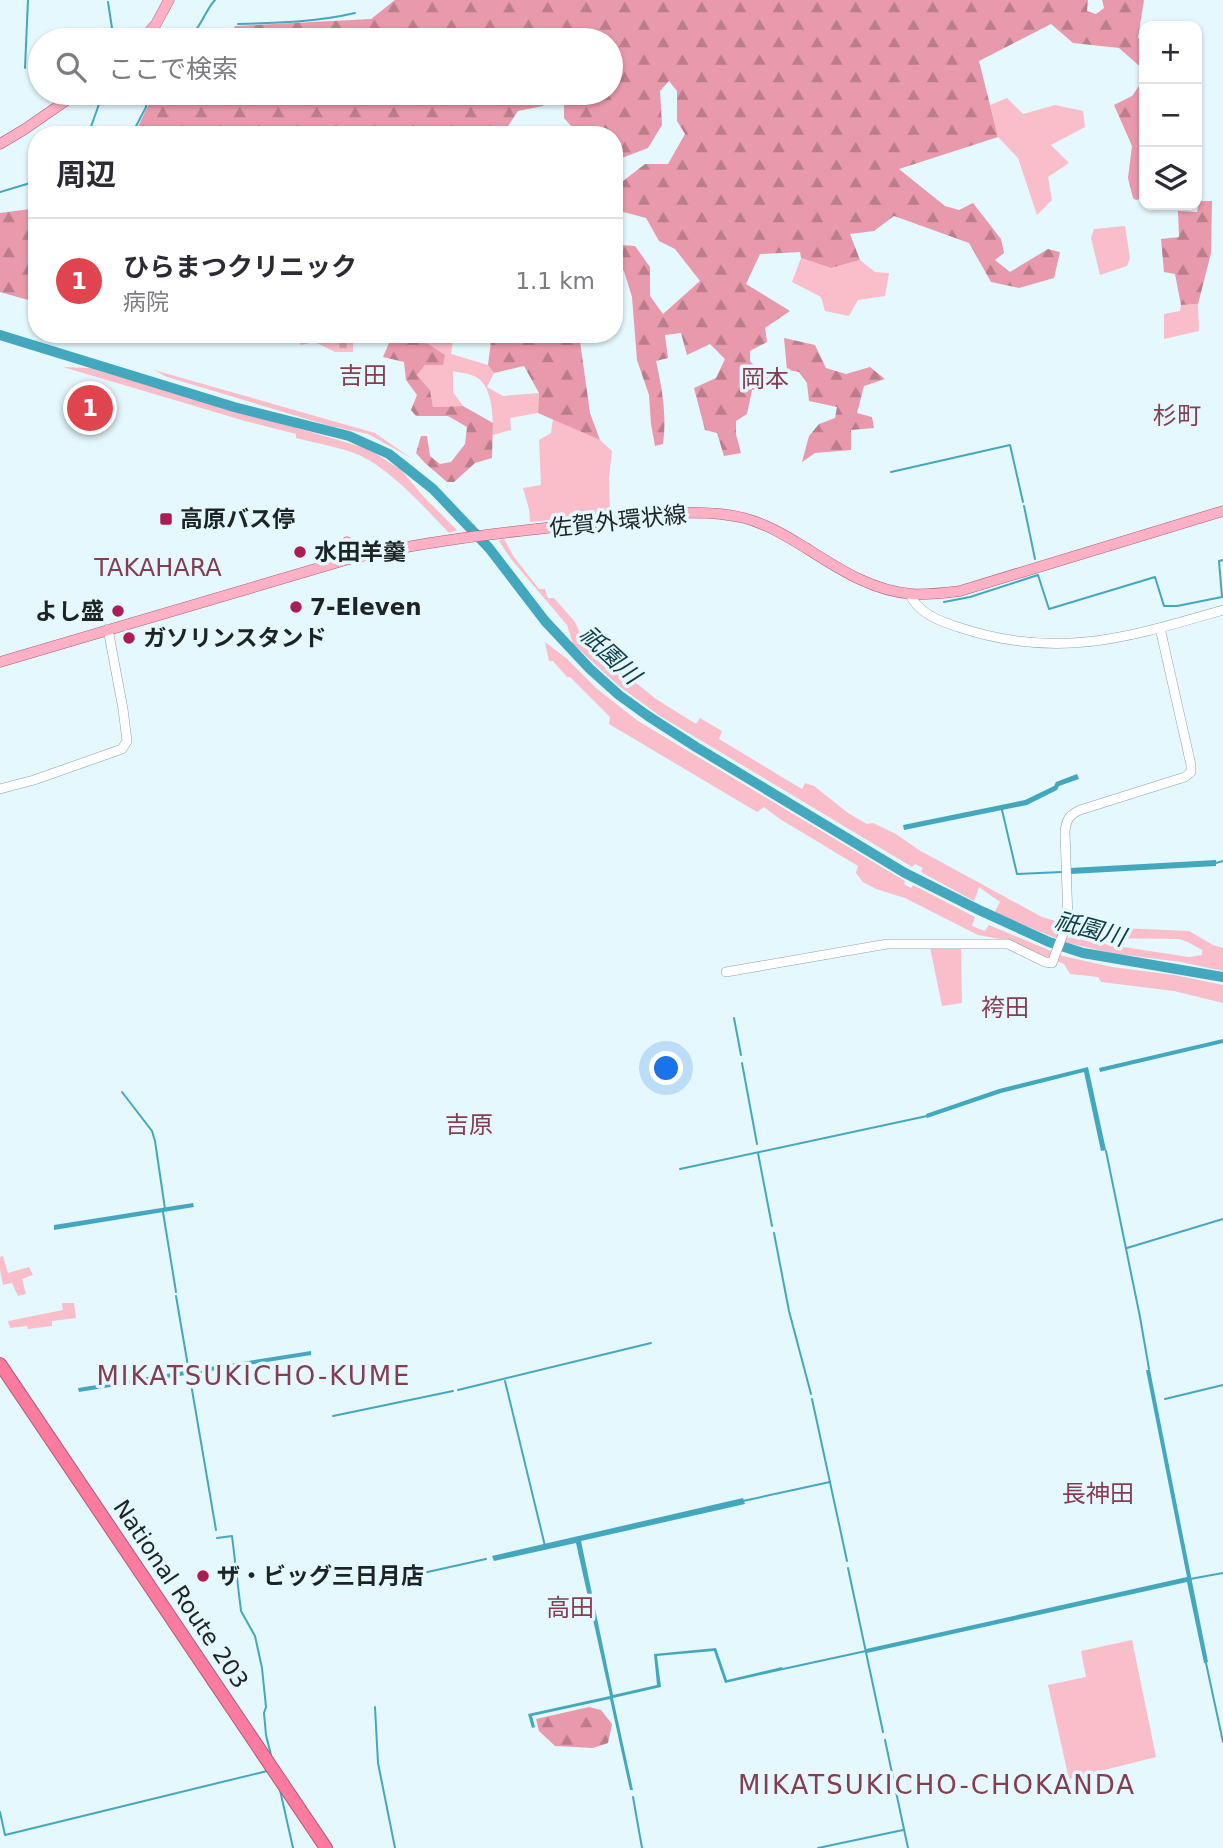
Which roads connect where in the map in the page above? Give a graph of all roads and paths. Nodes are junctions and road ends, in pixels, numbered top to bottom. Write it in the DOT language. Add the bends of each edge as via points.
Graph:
graph roads {
  1 [pos="169,0"];
  2 [pos="152,28"];
  3 [pos="60,105"];
  4 [pos="0,144"];
  5 [pos="1223,511"];
  6 [pos="347,542"];
  7 [pos="349,559"];
  8 [pos="910,594"];
  9 [pos="1223,610"];
  10 [pos="1160,628"];
  11 [pos="108,629"];
  12 [pos="0,662"];
  13 [pos="0,789"];
  14 [pos="726,972"];
  15 [pos="0,1364"];
  16 [pos="326,1848"];
  1 -- 2 [label="main road"];
  3 -- 4 [label="main road"];
  5 -- 8 [label="main road, 佐賀外環状線" via="960,591"];
  6 -- 7 [label="main road" via="352,551"];
  7 -- 8 [label="main road, 佐賀外環状線" via="496,533 674,514 726,514 775,529 850,576"];
  7 -- 11 [label="main road, 佐賀外環状線"];
  8 -- 10 [label="street" via="919,609 949,624 1019,642 1092,643"];
  9 -- 10 [label="street"];
  10 -- 14 [label="street" via="1191,772 1080,810 1068,819 1069,913 1052,963 1008,944 887,944"];
  11 -- 12 [label="main road, 佐賀外環状線"];
  11 -- 13 [label="street" via="125,746"];
  15 -- 16 [label="highway, National Route 203"];
}
